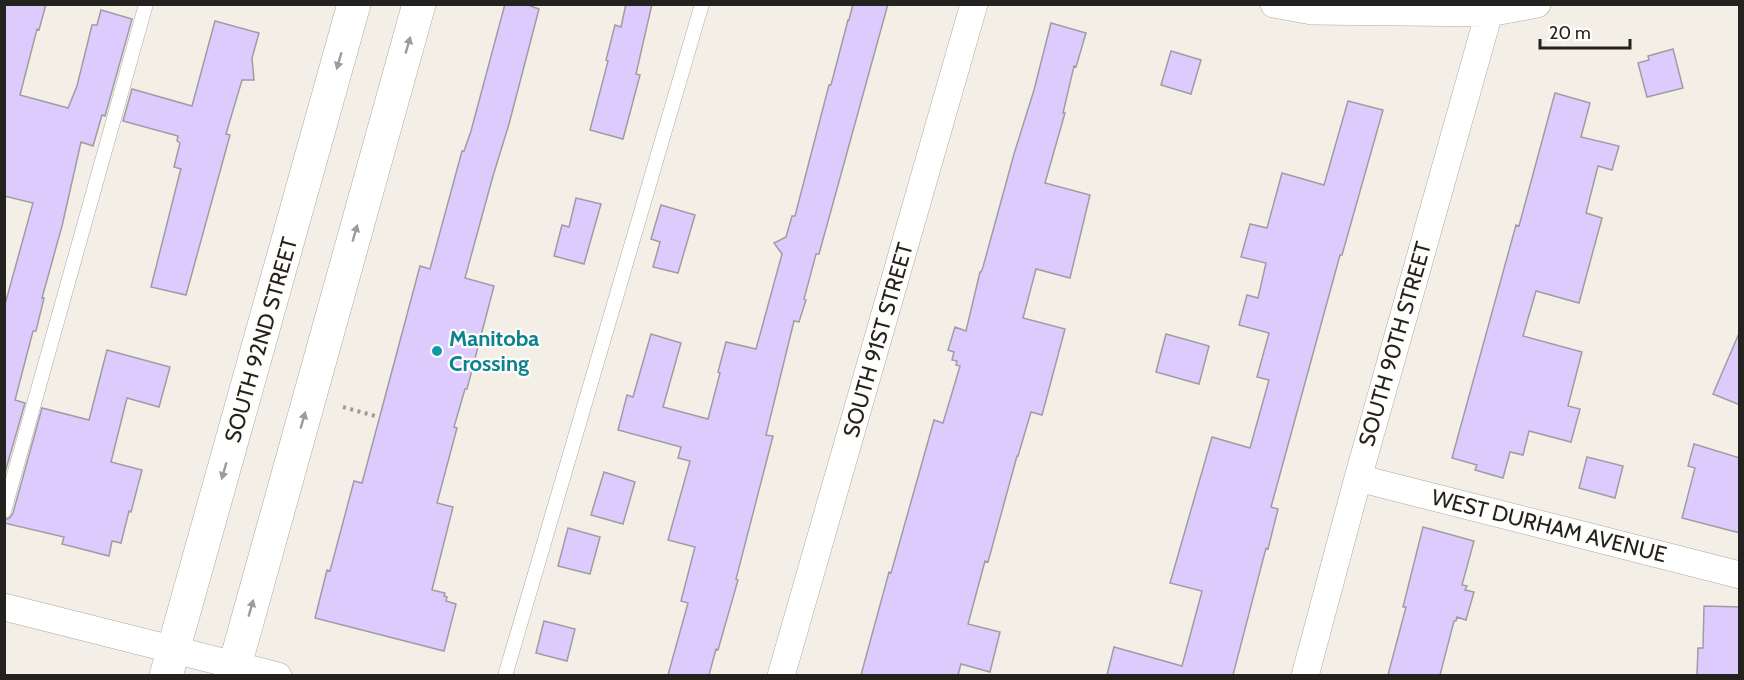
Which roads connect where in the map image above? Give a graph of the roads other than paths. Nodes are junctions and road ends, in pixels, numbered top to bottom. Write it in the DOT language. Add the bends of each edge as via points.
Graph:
graph roads {
  1 [pos="146,4"];
  2 [pos="354,4"];
  3 [pos="419,4"];
  4 [pos="702,4"];
  5 [pos="974,4"];
  6 [pos="1274,4"];
  7 [pos="1537,4"];
  8 [pos="1489,13"];
  9 [pos="1358,478"];
  10 [pos="4,511"];
  11 [pos="1740,575"];
  12 [pos="4,607"];
  13 [pos="170,662"];
  14 [pos="233,670"];
  15 [pos="278,675"];
  16 [pos="505,675"];
  17 [pos="781,675"];
  18 [pos="1305,675"];
  1 -- 10 [label="lane"];
  2 -- 13 [label="street, SOUTH 92ND STREET, one-way"];
  14 -- 3 [label="street, one-way"];
  4 -- 16 [label="lane"];
  5 -- 17 [label="street, SOUTH 91ST STREET"];
  6 -- 8 [label="street" via="1312,11"];
  7 -- 8 [label="street"];
  8 -- 9 [label="street, SOUTH 90TH STREET"];
  9 -- 11 [label="street, WEST DURHAM AVENUE"];
  9 -- 18 [label="street, SOUTH 90TH STREET"];
  12 -- 13 [label="street"];
  13 -- 14 [label="street"];
  14 -- 15 [label="street"];
}
